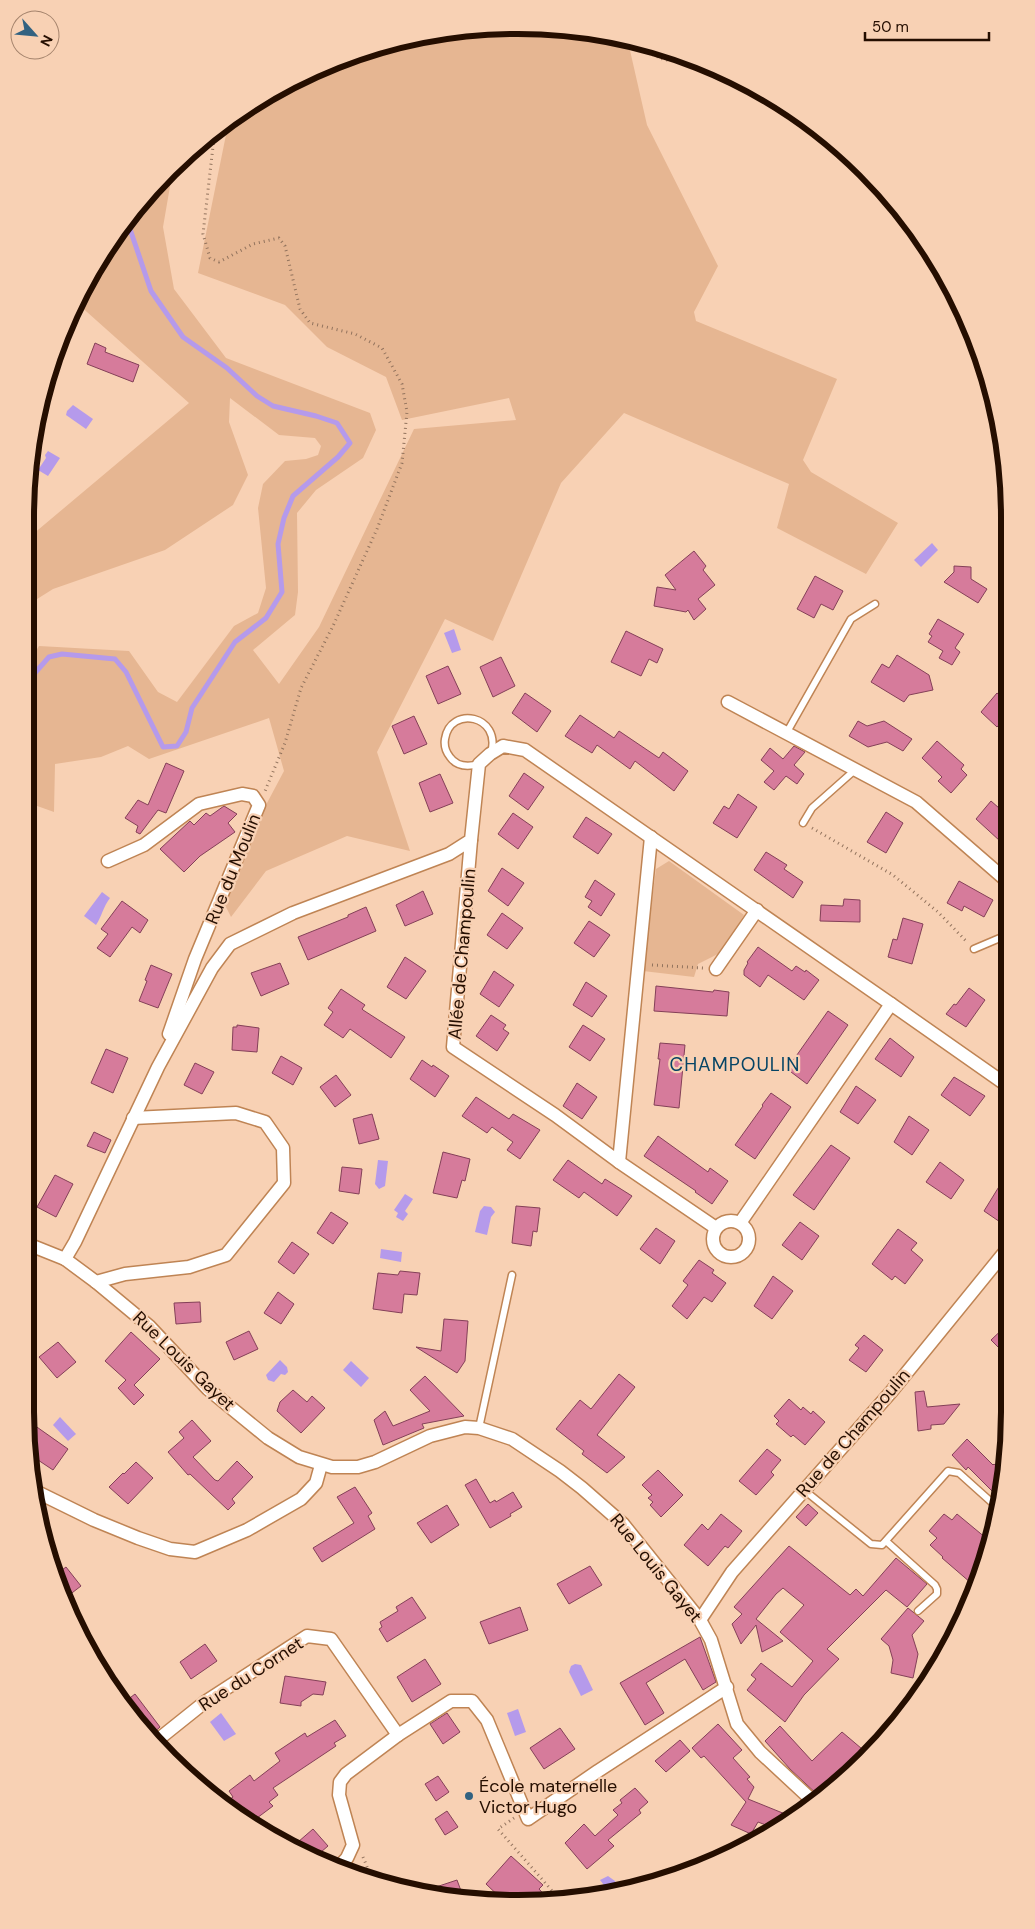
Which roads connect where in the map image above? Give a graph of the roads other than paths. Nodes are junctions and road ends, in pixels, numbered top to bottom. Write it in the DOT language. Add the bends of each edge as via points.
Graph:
graph roads {
  1 [pos="875,604"];
  2 [pos="728,702"];
  3 [pos="787,732"];
  4 [pos="490,754"];
  5 [pos="479,764"];
  6 [pos="856,770"];
  7 [pos="803,823"];
  8 [pos="651,837"];
  9 [pos="471,840"];
  10 [pos="108,861"];
  11 [pos="1001,876"];
  12 [pos="757,910"];
  13 [pos="1001,938"];
  14 [pos="230,944"];
  15 [pos="974,949"];
  16 [pos="716,969"];
  17 [pos="891,1004"];
  18 [pos="158,1068"];
  19 [pos="1001,1081"];
  20 [pos="133,1118"];
  21 [pos="619,1162"];
  22 [pos="740,1223"];
  23 [pos="716,1228"];
  24 [pos="34,1247"];
  25 [pos="1001,1257"];
  26 [pos="65,1259"];
  27 [pos="512,1275"];
  28 [pos="96,1282"];
  29 [pos="479,1428"];
  30 [pos="321,1465"];
  31 [pos="804,1490"];
  32 [pos="41,1494"];
  33 [pos="992,1503"];
  34 [pos="886,1541"];
  35 [pos="918,1611"];
  36 [pos="700,1620"];
  37 [pos="727,1687"];
  38 [pos="398,1735"];
  39 [pos="161,1738"];
  40 [pos="809,1797"];
  41 [pos="343,1862"];
  1 -- 3 [label="lane" via="851,619"];
  2 -- 3 [label="street"];
  3 -- 6 [label="street"];
  4 -- 5 [label="street"];
  4 -- 5 [label="lane" via="493,738 485,724 471,718 455,722 446,734 446,750 456,763"];
  4 -- 8 [label="street" via="503,746 525,750"];
  5 -- 9 [label="street, Allée de Champoulin"];
  6 -- 7 [label="lane" via="812,808"];
  6 -- 11 [label="street" via="916,802"];
  8 -- 12 [label="street"];
  8 -- 21 [label="street"];
  9 -- 14 [label="street, Allée de Champoulin" via="449,854 294,913"];
  9 -- 21 [label="street, Allée de Champoulin" via="453,1047"];
  10 -- 18 [label="street, Rue du Moulin" via="144,845 199,804 242,794 253,796 259,805 195,959"];
  12 -- 16 [label="street"];
  12 -- 17 [label="street"];
  13 -- 15 [label="lane"];
  14 -- 18 [label="street, Rue du Moulin" via="212,968"];
  17 -- 19 [label="street"];
  17 -- 22 [label="street"];
  18 -- 20 [label="street, Rue du Moulin"];
  20 -- 26 [label="street, Rue du Moulin"];
  20 -- 28 [label="street" via="236,1113 265,1122 283,1148 284,1183 226,1255 189,1267 125,1274"];
  21 -- 23 [label="street, Allée de Champoulin"];
  22 -- 23 [label="street" via="725,1222"];
  22 -- 23 [label="street" via="748,1232 748,1244 735,1256 718,1251 713,1240"];
  24 -- 26 [label="street, Rue Louis Gayet"];
  25 -- 31 [label="street, Rue de Champoulin" via="891,1392"];
  26 -- 28 [label="street, Rue Louis Gayet"];
  27 -- 29 [label="lane"];
  28 -- 30 [label="street, Rue Louis Gayet" via="149,1326 208,1388 238,1413 283,1448"];
  29 -- 30 [label="street, Rue Louis Gayet" via="465,1427 430,1436 358,1467"];
  29 -- 36 [label="street, Rue Louis Gayet" via="528,1448 596,1499 623,1524"];
  30 -- 32 [label="street" via="316,1483 301,1499 248,1530 195,1552 170,1549 138,1538"];
  31 -- 34 [label="lane" via="871,1544 882,1545"];
  31 -- 36 [label="street, Rue de Champoulin" via="732,1572"];
  33 -- 34 [label="lane" via="959,1473 948,1471"];
  34 -- 35 [label="lane" via="938,1589 937,1594"];
  36 -- 37 [label="street, Rue Louis Gayet" via="711,1640"];
  37 -- 38 [label="street" via="528,1819 487,1720 472,1701 450,1701"];
  37 -- 40 [label="street, Rue Louis Gayet" via="737,1724 760,1752"];
  38 -- 39 [label="street, Rue du Cornet" via="331,1640 307,1636 205,1702"];
  38 -- 41 [label="street" via="340,1782 339,1796 353,1845"];
}
